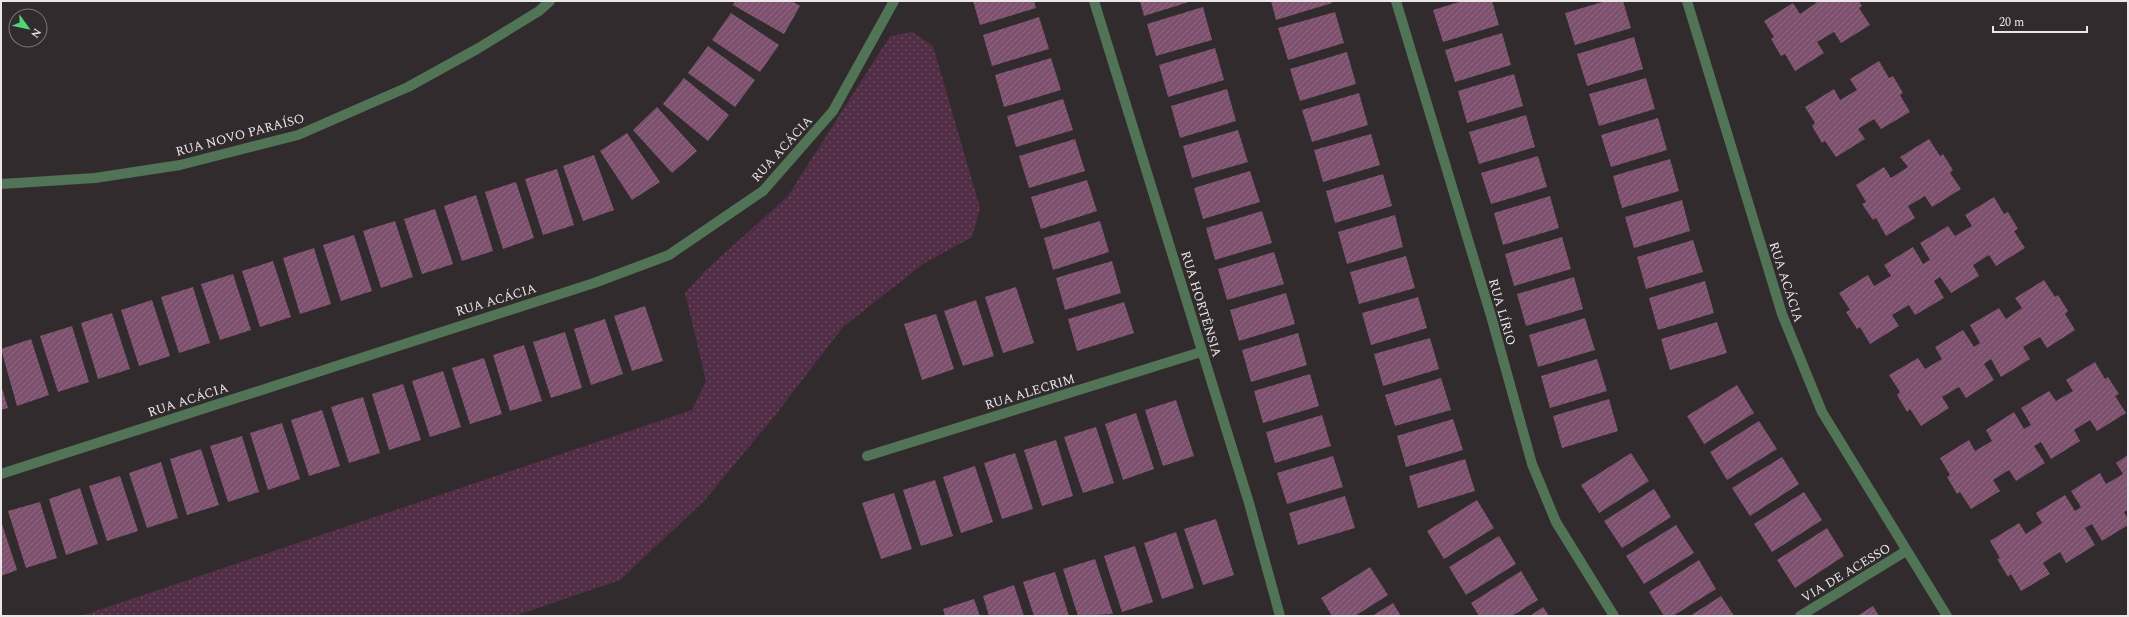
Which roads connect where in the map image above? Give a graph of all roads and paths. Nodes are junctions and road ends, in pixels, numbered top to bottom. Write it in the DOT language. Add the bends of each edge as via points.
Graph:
graph roads {
  1 [pos="550,1"];
  2 [pos="894,1"];
  3 [pos="1094,1"];
  4 [pos="1396,1"];
  5 [pos="1687,1"];
  6 [pos="1,184"];
  7 [pos="1201,352"];
  8 [pos="867,456"];
  9 [pos="1,474"];
  10 [pos="1906,551"];
  11 [pos="1280,616"];
  12 [pos="1614,616"];
  13 [pos="1800,616"];
  14 [pos="1947,616"];
  1 -- 6 [label="street, RUA NOVO PARAÍSO" via="539,11 477,50 408,87 298,135 180,165 95,178"];
  2 -- 9 [label="street, RUA ACÁCIA" via="833,111 763,191 669,255 594,283"];
  3 -- 7 [label="street, RUA HORTÊNSIA"];
  4 -- 12 [label="street, RUA LÍRIO" via="1491,316 1532,464 1556,522"];
  5 -- 10 [label="street, RUA ACÁCIA" via="1782,314 1822,412"];
  7 -- 8 [label="street, RUA ALECRIM"];
  7 -- 11 [label="street, RUA HORTÊNSIA" via="1249,503"];
  10 -- 13 [label="street, VIA DE ACESSO"];
  10 -- 14 [label="street"];
}
